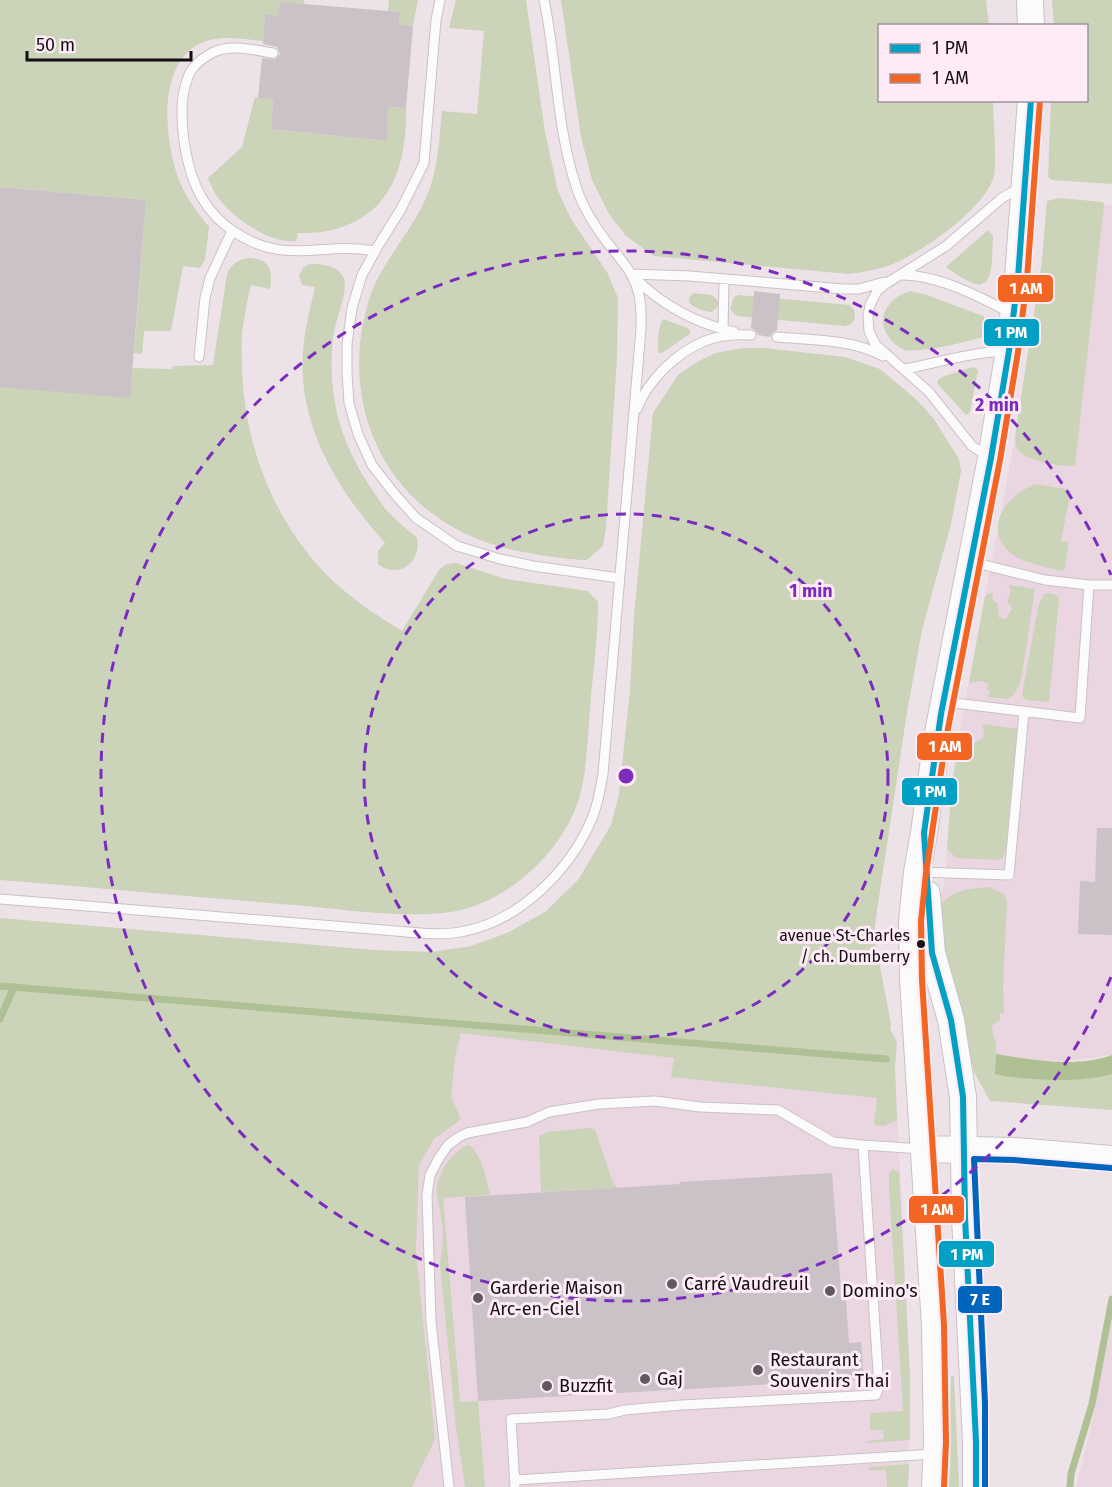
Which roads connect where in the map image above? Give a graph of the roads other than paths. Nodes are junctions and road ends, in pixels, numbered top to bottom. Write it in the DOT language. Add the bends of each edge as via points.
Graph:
graph roads {
  1 [pos="441,0"];
  2 [pos="544,0"];
  3 [pos="1030,0"];
  4 [pos="1031,24"];
  5 [pos="273,53"];
  6 [pos="1031,102"];
  7 [pos="1025,189"];
  8 [pos="232,231"];
  9 [pos="375,251"];
  10 [pos="631,274"];
  11 [pos="901,275"];
  12 [pos="724,279"];
  13 [pos="1014,315"];
  14 [pos="723,330"];
  15 [pos="777,337"];
  16 [pos="1009,351"];
  17 [pos="199,357"];
  18 [pos="905,369"];
  19 [pos="633,420"];
  20 [pos="991,458"];
  21 [pos="971,562"];
  22 [pos="619,578"];
  23 [pos="1089,585"];
  24 [pos="1112,585"];
  25 [pos="943,702"];
  26 [pos="1024,712"];
  27 [pos="921,872"];
  28 [pos="0,899"];
  29 [pos="863,1145"];
  30 [pos="924,1149"];
  31 [pos="965,1150"];
  32 [pos="1112,1159"];
  33 [pos="936,1454"];
  34 [pos="515,1484"];
  35 [pos="449,1487"];
  36 [pos="935,1487"];
  37 [pos="976,1487"];
  1 -- 9 [label="lane" via="424,163"];
  2 -- 10 [label="lane" via="564,140 574,182 590,218"];
  3 -- 4 [label="street"];
  5 -- 8 [label="lane" via="230,48 216,51 194,67 185,88 184,135 192,175 202,197"];
  6 -- 7 [label="street"];
  7 -- 11 [label="lane" via="1002,198 946,246"];
  7 -- 13 [label="street"];
  8 -- 9 [label="lane" via="264,248 286,252 356,248"];
  8 -- 17 [label="lane" via="210,278"];
  9 -- 22 [label="lane" via="362,275 352,308 347,344 349,403 372,465 416,518 457,546 533,566"];
  10 -- 12 [label="lane"];
  10 -- 14 [label="lane" via="662,303"];
  10 -- 19 [label="lane" via="641,305"];
  11 -- 12 [label="lane" via="859,289"];
  11 -- 13 [label="lane" via="943,283"];
  11 -- 18 [label="lane" via="877,291 868,316 875,344"];
  12 -- 14 [label="lane"];
  13 -- 16 [label="street"];
  14 -- 19 [label="lane" via="751,335 722,336 685,352 648,387"];
  15 -- 18 [label="lane" via="855,346 871,350"];
  16 -- 18 [label="lane" via="975,353"];
  16 -- 20 [label="street"];
  18 -- 20 [label="lane" via="972,446"];
  19 -- 22 [label="lane"];
  20 -- 21 [label="street"];
  21 -- 23 [label="lane" via="1045,580"];
  21 -- 25 [label="street"];
  22 -- 28 [label="lane" via="598,800 590,824 559,870 515,911 465,932 438,933"];
  23 -- 24 [label="lane"];
  23 -- 26 [label="lane" via="1080,718"];
  25 -- 26 [label="lane"];
  25 -- 27 [label="street"];
  26 -- 27 [label="lane" via="1009,876"];
  27 -- 30 [label="street" via="911,937"];
  27 -- 31 [label="street" via="932,952 951,1020 963,1097"];
  29 -- 30 [label="lane"];
  29 -- 34 [label="lane" via="879,1378 876,1395 511,1419"];
  29 -- 35 [label="lane" via="833,1142 778,1110 655,1101 549,1112 527,1122 467,1133 448,1145 430,1175 427,1195 431,1322"];
  30 -- 31 [label="street"];
  30 -- 33 [label="street" via="935,1337"];
  31 -- 32 [label="street"];
  31 -- 37 [label="street"];
  33 -- 34 [label="lane"];
  33 -- 36 [label="street"];
}
